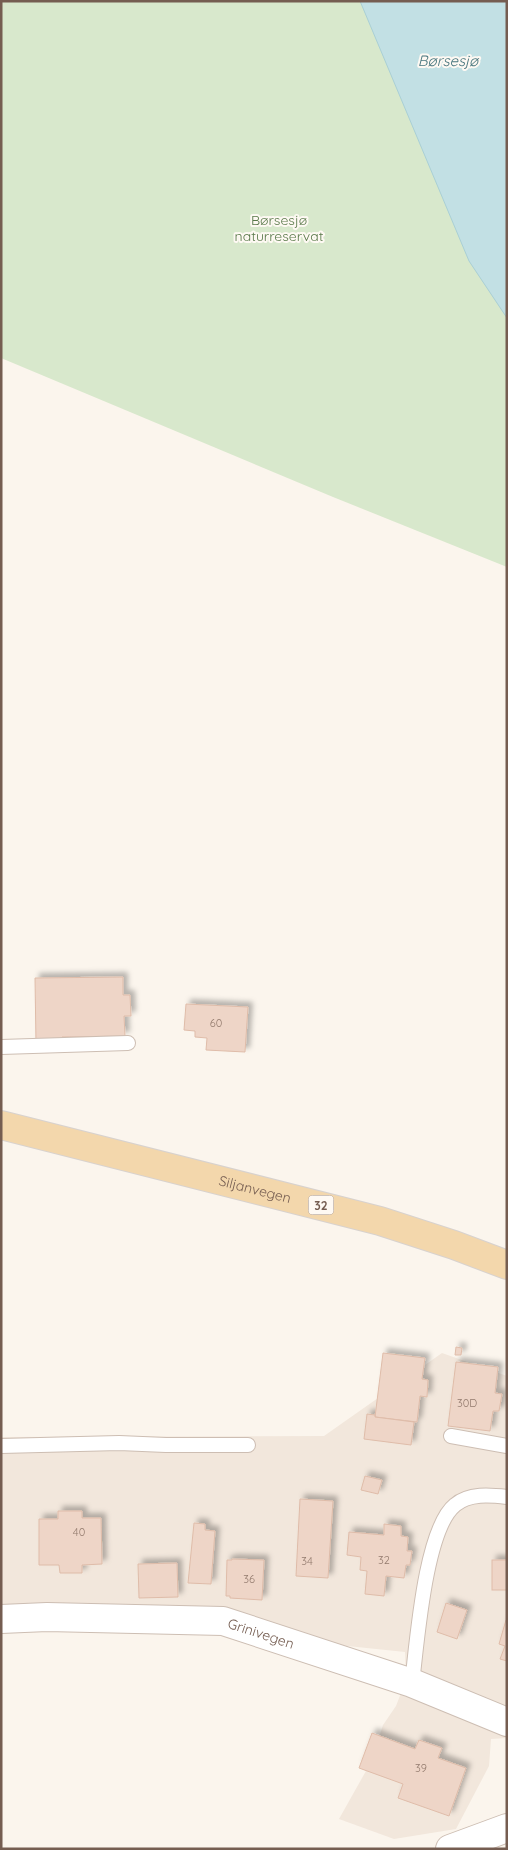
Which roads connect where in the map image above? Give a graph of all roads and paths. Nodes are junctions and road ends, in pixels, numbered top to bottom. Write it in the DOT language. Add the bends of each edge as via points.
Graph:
graph roads {
  1 [pos="128,1043"];
  2 [pos="1,1047"];
  3 [pos="1,1125"];
  4 [pos="507,1265"];
  5 [pos="450,1436"];
  6 [pos="248,1445"];
  7 [pos="1,1446"];
  8 [pos="507,1446"];
  9 [pos="507,1497"];
  10 [pos="1,1619"];
  11 [pos="412,1683"];
  12 [pos="507,1722"];
  13 [pos="507,1828"];
  14 [pos="450,1849"];
  1 -- 2 [label="lane"];
  3 -- 4 [label="main road, Siljanvegen / 32" via="380,1221"];
  5 -- 8 [label="lane"];
  6 -- 7 [label="lane" via="101,1443"];
  9 -- 11 [label="lane" via="485,1495 456,1504 439,1527 426,1581"];
  10 -- 11 [label="street, Grinivegen" via="223,1621"];
  11 -- 12 [label="street, Grinivegen"];
  13 -- 14 [label="street"];
}
